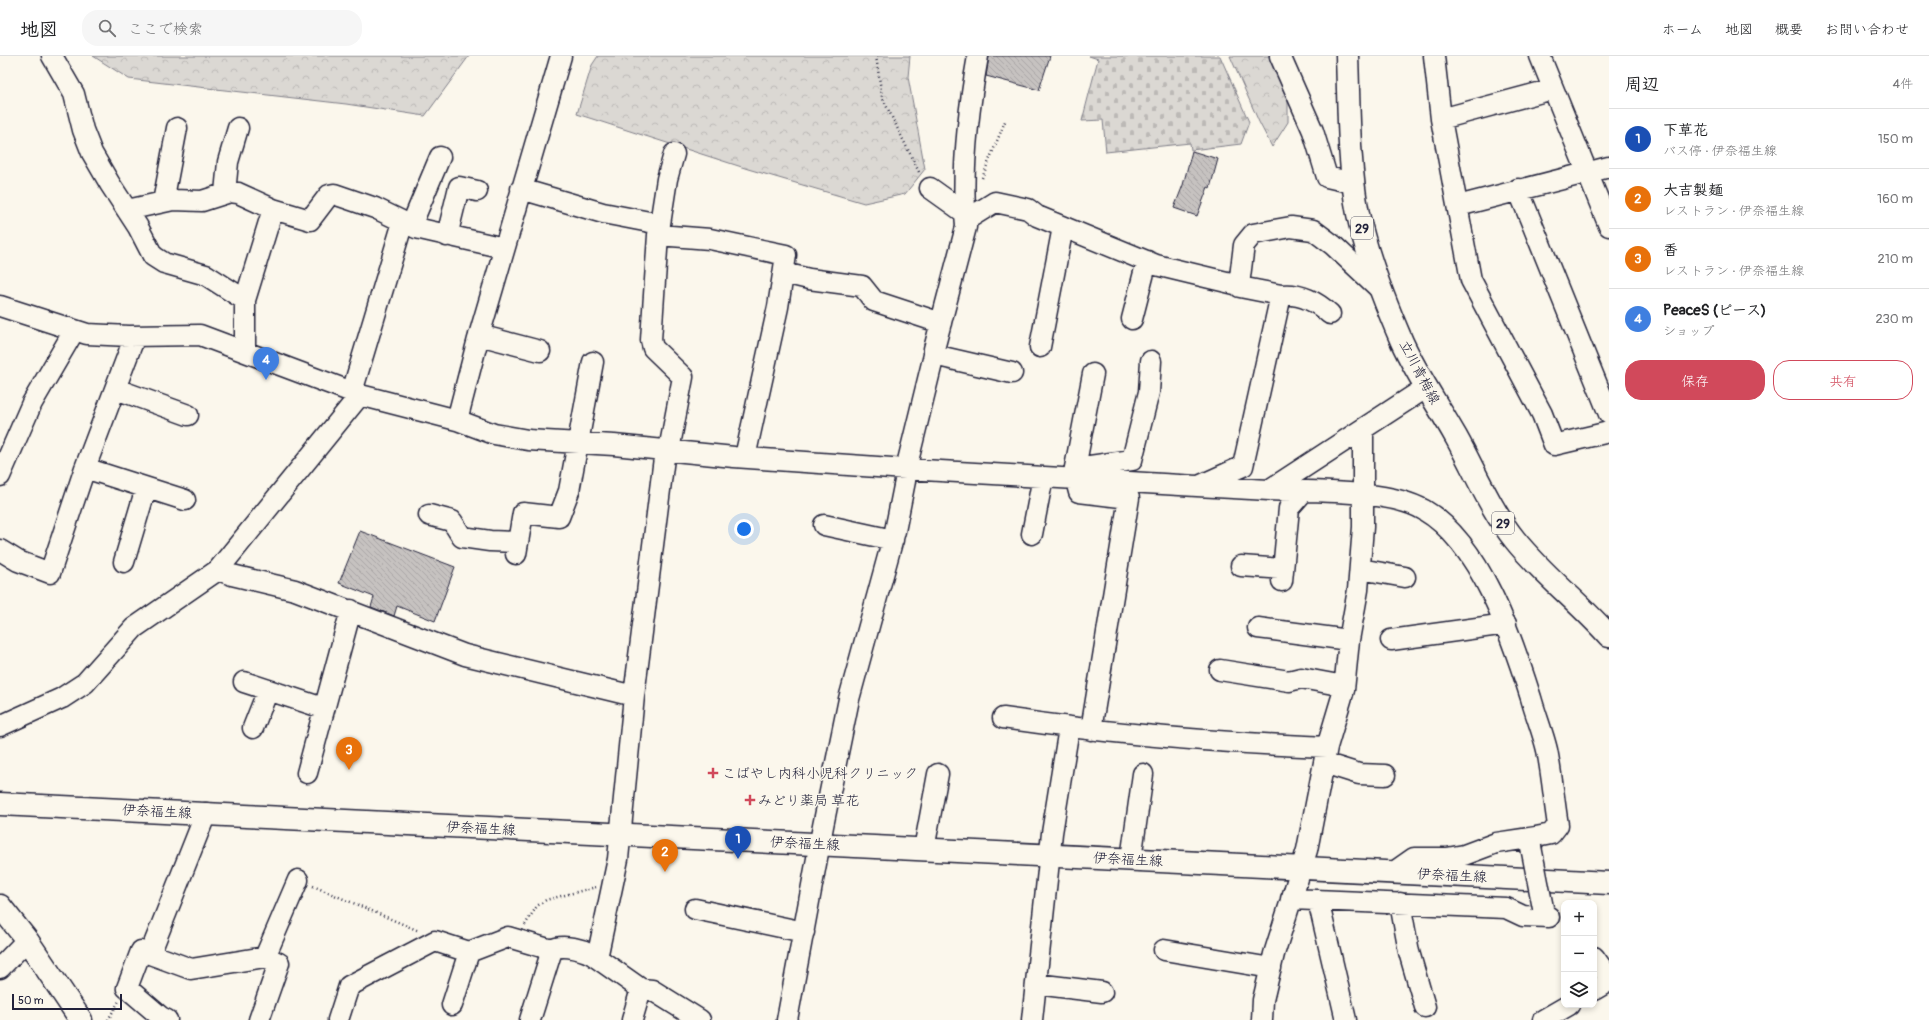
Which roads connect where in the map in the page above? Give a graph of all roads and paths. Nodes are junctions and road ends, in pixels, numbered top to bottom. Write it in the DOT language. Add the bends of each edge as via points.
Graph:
graph roads {
  1 [pos="52,56"];
  2 [pos="561,56"];
  3 [pos="876,56"];
  4 [pos="978,56"];
  5 [pos="1280,56"];
  6 [pos="1347,56"];
  7 [pos="1434,56"];
  8 [pos="1540,56"];
  9 [pos="1553,89"];
  10 [pos="1006,119"];
  11 [pos="1441,119"];
  12 [pos="177,128"];
  13 [pos="238,128"];
  14 [pos="674,154"];
  15 [pos="440,157"];
  16 [pos="1609,167"];
  17 [pos="1587,172"];
  18 [pos="982,180"];
  19 [pos="1353,183"];
  20 [pos="930,188"];
  21 [pos="521,189"];
  22 [pos="1518,189"];
  23 [pos="477,191"];
  24 [pos="225,193"];
  25 [pos="163,202"];
  26 [pos="1458,206"];
  27 [pos="273,209"];
  28 [pos="127,210"];
  29 [pos="965,216"];
  30 [pos="407,224"];
  31 [pos="1609,226"];
  32 [pos="1063,228"];
  33 [pos="659,229"];
  34 [pos="447,236"];
  35 [pos="504,248"];
  36 [pos="1147,261"];
  37 [pos="784,273"];
  38 [pos="1239,285"];
  39 [pos="1382,291"];
  40 [pos="1280,295"];
  41 [pos="244,300"];
  42 [pos="0,306"];
  43 [pos="1330,314"];
  44 [pos="1132,319"];
  45 [pos="941,323"];
  46 [pos="74,331"];
  47 [pos="479,335"];
  48 [pos="135,336"];
  49 [pos="1040,348"];
  50 [pos="245,351"];
  51 [pos="540,351"];
  52 [pos="934,355"];
  53 [pos="1151,361"];
  54 [pos="593,362"];
  55 [pos="1012,373"];
  56 [pos="1093,374"];
  57 [pos="1427,388"];
  58 [pos="116,389"];
  59 [pos="356,393"];
  60 [pos="1609,414"];
  61 [pos="188,415"];
  62 [pos="457,420"];
  63 [pos="1363,429"];
  64 [pos="1609,432"];
  65 [pos="577,444"];
  66 [pos="667,450"];
  67 [pos="745,457"];
  68 [pos="85,468"];
  69 [pos="906,469"];
  70 [pos="0,476"];
  71 [pos="1043,477"];
  72 [pos="1076,479"];
  73 [pos="1197,486"];
  74 [pos="146,488"];
  75 [pos="1269,490"];
  76 [pos="1304,491"];
  77 [pos="1362,494"];
  78 [pos="185,500"];
  79 [pos="429,515"];
  80 [pos="824,525"];
  81 [pos="1032,534"];
  82 [pos="893,540"];
  83 [pos="0,550"];
  84 [pos="124,562"];
  85 [pos="1241,566"];
  86 [pos="1360,569"];
  87 [pos="218,570"];
  88 [pos="1405,576"];
  89 [pos="350,610"];
  90 [pos="1506,624"];
  91 [pos="1258,628"];
  92 [pos="1609,636"];
  93 [pos="1349,640"];
  94 [pos="1391,640"];
  95 [pos="1220,670"];
  96 [pos="244,682"];
  97 [pos="1344,686"];
  98 [pos="268,690"];
  99 [pos="634,696"];
  100 [pos="323,708"];
  101 [pos="1003,718"];
  102 [pos="0,726"];
  103 [pos="254,728"];
  104 [pos="1069,728"];
  105 [pos="1091,730"];
  106 [pos="1326,755"];
  107 [pos="307,773"];
  108 [pos="938,774"];
  109 [pos="1142,774"];
  110 [pos="1385,775"];
  111 [pos="0,804"];
  112 [pos="206,813"];
  113 [pos="621,835"];
  114 [pos="1534,842"];
  115 [pos="820,843"];
  116 [pos="924,849"];
  117 [pos="1050,855"];
  118 [pos="1131,859"];
  119 [pos="1302,868"];
  120 [pos="1394,872"];
  121 [pos="298,880"];
  122 [pos="614,882"];
  123 [pos="1609,883"];
  124 [pos="1291,899"];
  125 [pos="1318,900"];
  126 [pos="1400,903"];
  127 [pos="0,906"];
  128 [pos="695,909"];
  129 [pos="1552,915"];
  130 [pos="804,932"];
  131 [pos="516,939"];
  132 [pos="27,940"];
  133 [pos="435,941"];
  134 [pos="552,950"];
  135 [pos="1164,950"];
  136 [pos="469,952"];
  137 [pos="150,954"];
  138 [pos="265,957"];
  139 [pos="597,958"];
  140 [pos="1597,962"];
  141 [pos="0,968"];
  142 [pos="1271,968"];
  143 [pos="1609,980"];
  144 [pos="1036,984"];
  145 [pos="1597,988"];
  146 [pos="641,989"];
  147 [pos="126,990"];
  148 [pos="1102,992"];
  149 [pos="452,1005"];
  150 [pos="1425,1007"];
  151 [pos="1564,1008"];
  152 [pos="81,1020"];
  153 [pos="108,1020"];
  154 [pos="167,1020"];
  155 [pos="259,1020"];
  156 [pos="338,1020"];
  157 [pos="530,1020"];
  158 [pos="632,1020"];
  159 [pos="700,1020"];
  160 [pos="787,1020"];
  161 [pos="1032,1020"];
  162 [pos="1262,1020"];
  163 [pos="1346,1020"];
  164 [pos="1543,1020"];
  1 -- 28 [label="street" via="74,94 92,153"];
  2 -- 21 [label="street"];
  3 -- 20 [label="path" via="882,96 914,163"];
  4 -- 29 [label="street" via="968,133"];
  5 -- 19 [label="street" via="1313,131 1327,177"];
  6 -- 19 [label="main road, 立川青梅線 / 29"];
  7 -- 11 [label="street"];
  8 -- 9 [label="street"];
  9 -- 11 [label="street"];
  9 -- 17 [label="street"];
  10 -- 18 [label="path"];
  11 -- 26 [label="street"];
  12 -- 25 [label="street"];
  13 -- 24 [label="street" via="228,162"];
  14 -- 33 [label="street"];
  15 -- 30 [label="street"];
  16 -- 17 [label="street"];
  17 -- 22 [label="street"];
  17 -- 31 [label="street"];
  19 -- 39 [label="main road, 立川青梅線 / 29" via="1358,216"];
  20 -- 29 [label="street"];
  21 -- 33 [label="street"];
  21 -- 35 [label="street"];
  22 -- 26 [label="street"];
  22 -- 60 [label="street"];
  23 -- 34 [label="street" via="459,187"];
  24 -- 25 [label="street" via="202,201"];
  24 -- 27 [label="street" via="238,193"];
  25 -- 28 [label="street"];
  26 -- 64 [label="street" via="1471,280 1542,414 1554,445"];
  27 -- 30 [label="street" via="310,220 330,195 334,194"];
  27 -- 41 [label="street"];
  28 -- 41 [label="street" via="153,256 164,263 206,275"];
  29 -- 32 [label="street" via="995,202 1028,209"];
  29 -- 45 [label="street" via="966,227"];
  30 -- 34 [label="street"];
  30 -- 59 [label="street"];
  32 -- 36 [label="street"];
  32 -- 49 [label="street"];
  33 -- 37 [label="street" via="786,255"];
  33 -- 66 [label="street" via="651,340 653,348 683,378"];
  34 -- 35 [label="street"];
  35 -- 47 [label="street"];
  36 -- 38 [label="street"];
  36 -- 44 [label="street"];
  37 -- 45 [label="street" via="862,286 874,301"];
  37 -- 67 [label="street"];
  38 -- 39 [label="street" via="1244,245 1253,234 1291,227 1313,230"];
  38 -- 40 [label="street" via="1240,288"];
  39 -- 57 [label="main road, 立川青梅線 / 29" via="1403,343"];
  40 -- 43 [label="street" via="1289,294 1317,302"];
  40 -- 73 [label="street" via="1243,466"];
  41 -- 50 [label="street"];
  42 -- 46 [label="street"];
  45 -- 52 [label="street"];
  46 -- 48 [label="street"];
  46 -- 70 [label="street" via="32,403"];
  47 -- 51 [label="street"];
  47 -- 62 [label="street"];
  48 -- 50 [label="street" via="200,335"];
  48 -- 58 [label="street"];
  50 -- 59 [label="street"];
  52 -- 55 [label="street"];
  52 -- 69 [label="street"];
  53 -- 72 [label="street" via="1148,392 1132,460 1083,467"];
  54 -- 65 [label="street"];
  56 -- 72 [label="street" via="1074,473"];
  57 -- 63 [label="street"];
  57 -- 92 [label="main road, 立川青梅線 / 29" via="1496,513 1515,540"];
  58 -- 61 [label="street"];
  58 -- 68 [label="street"];
  59 -- 62 [label="street"];
  59 -- 87 [label="street"];
  62 -- 65 [label="street" via="494,434"];
  63 -- 75 [label="street"];
  63 -- 77 [label="street"];
  65 -- 66 [label="street"];
  65 -- 79 [label="street" via="569,491 558,518 523,513 517,548 462,536 452,521"];
  66 -- 67 [label="street"];
  66 -- 99 [label="street"];
  67 -- 69 [label="street"];
  68 -- 74 [label="street"];
  68 -- 83 [label="street" via="50,573 18,561"];
  69 -- 71 [label="street"];
  69 -- 82 [label="street"];
  71 -- 72 [label="street"];
  71 -- 81 [label="street"];
  72 -- 73 [label="street"];
  72 -- 105 [label="street" via="1078,492 1129,498"];
  73 -- 75 [label="street"];
  74 -- 78 [label="street"];
  74 -- 84 [label="street"];
  75 -- 76 [label="street"];
  76 -- 77 [label="street"];
  76 -- 85 [label="street" via="1289,508 1282,575"];
  77 -- 86 [label="street"];
  77 -- 90 [label="street" via="1396,500 1424,510 1450,531 1474,563"];
  80 -- 82 [label="street"];
  82 -- 115 [label="street" via="849,699"];
  86 -- 88 [label="street"];
  86 -- 93 [label="street"];
  87 -- 89 [label="street" via="295,590"];
  87 -- 102 [label="street" via="134,628 85,683 62,698"];
  89 -- 99 [label="street" via="465,655"];
  89 -- 100 [label="street"];
  90 -- 94 [label="street"];
  90 -- 114 [label="street" via="1547,750 1558,825 1551,834"];
  91 -- 93 [label="street"];
  93 -- 97 [label="street"];
  95 -- 97 [label="street" via="1289,681 1301,678"];
  96 -- 98 [label="street"];
  97 -- 106 [label="street"];
  98 -- 100 [label="street"];
  98 -- 103 [label="street"];
  99 -- 113 [label="street"];
  100 -- 107 [label="street"];
  101 -- 104 [label="street"];
  104 -- 105 [label="street"];
  104 -- 117 [label="street"];
  105 -- 106 [label="street"];
  106 -- 110 [label="street" via="1359,774"];
  106 -- 119 [label="street"];
  108 -- 116 [label="street"];
  109 -- 118 [label="street"];
  111 -- 112 [label="main road, 伊奈福生線"];
  112 -- 113 [label="main road, 伊奈福生線"];
  112 -- 137 [label="street"];
  113 -- 115 [label="main road, 伊奈福生線"];
  113 -- 122 [label="street"];
  114 -- 120 [label="street" via="1496,843 1464,855 1447,858 1414,858"];
  114 -- 129 [label="street, bridge"];
  115 -- 116 [label="main road, 伊奈福生線"];
  115 -- 130 [label="street"];
  116 -- 117 [label="main road, 伊奈福生線"];
  117 -- 118 [label="main road, 伊奈福生線"];
  117 -- 144 [label="street"];
  118 -- 119 [label="main road, 伊奈福生線"];
  119 -- 120 [label="main road, 伊奈福生線"];
  119 -- 124 [label="street"];
  120 -- 123 [label="main road, 伊奈福生線"];
  121 -- 133 [label="path" via="432,936"];
  121 -- 138 [label="street"];
  122 -- 131 [label="path" via="546,900 537,906"];
  122 -- 139 [label="street"];
  124 -- 125 [label="street"];
  124 -- 142 [label="street"];
  125 -- 126 [label="street"];
  125 -- 163 [label="street"];
  126 -- 129 [label="street" via="1506,908 1522,916"];
  126 -- 150 [label="street" via="1409,952"];
  127 -- 132 [label="main road"];
  128 -- 130 [label="street"];
  130 -- 160 [label="street"];
  131 -- 134 [label="street"];
  131 -- 136 [label="street" via="508,937"];
  132 -- 141 [label="street"];
  132 -- 152 [label="main road"];
  133 -- 136 [label="street"];
  133 -- 156 [label="street" via="349,986"];
  134 -- 139 [label="street" via="566,947 593,954"];
  134 -- 157 [label="street"];
  135 -- 142 [label="street"];
  136 -- 149 [label="street"];
  137 -- 138 [label="street" via="191,969"];
  137 -- 147 [label="street" via="140,951"];
  138 -- 155 [label="street" via="279,963"];
  139 -- 146 [label="street"];
  140 -- 143 [label="street"];
  142 -- 162 [label="street" via="1263,1000"];
  143 -- 145 [label="street"];
  144 -- 148 [label="street"];
  144 -- 161 [label="street"];
  146 -- 158 [label="street"];
  146 -- 159 [label="street" via="652,990"];
  147 -- 153 [label="path"];
  147 -- 154 [label="street"];
  151 -- 164 [label="street"];
}
